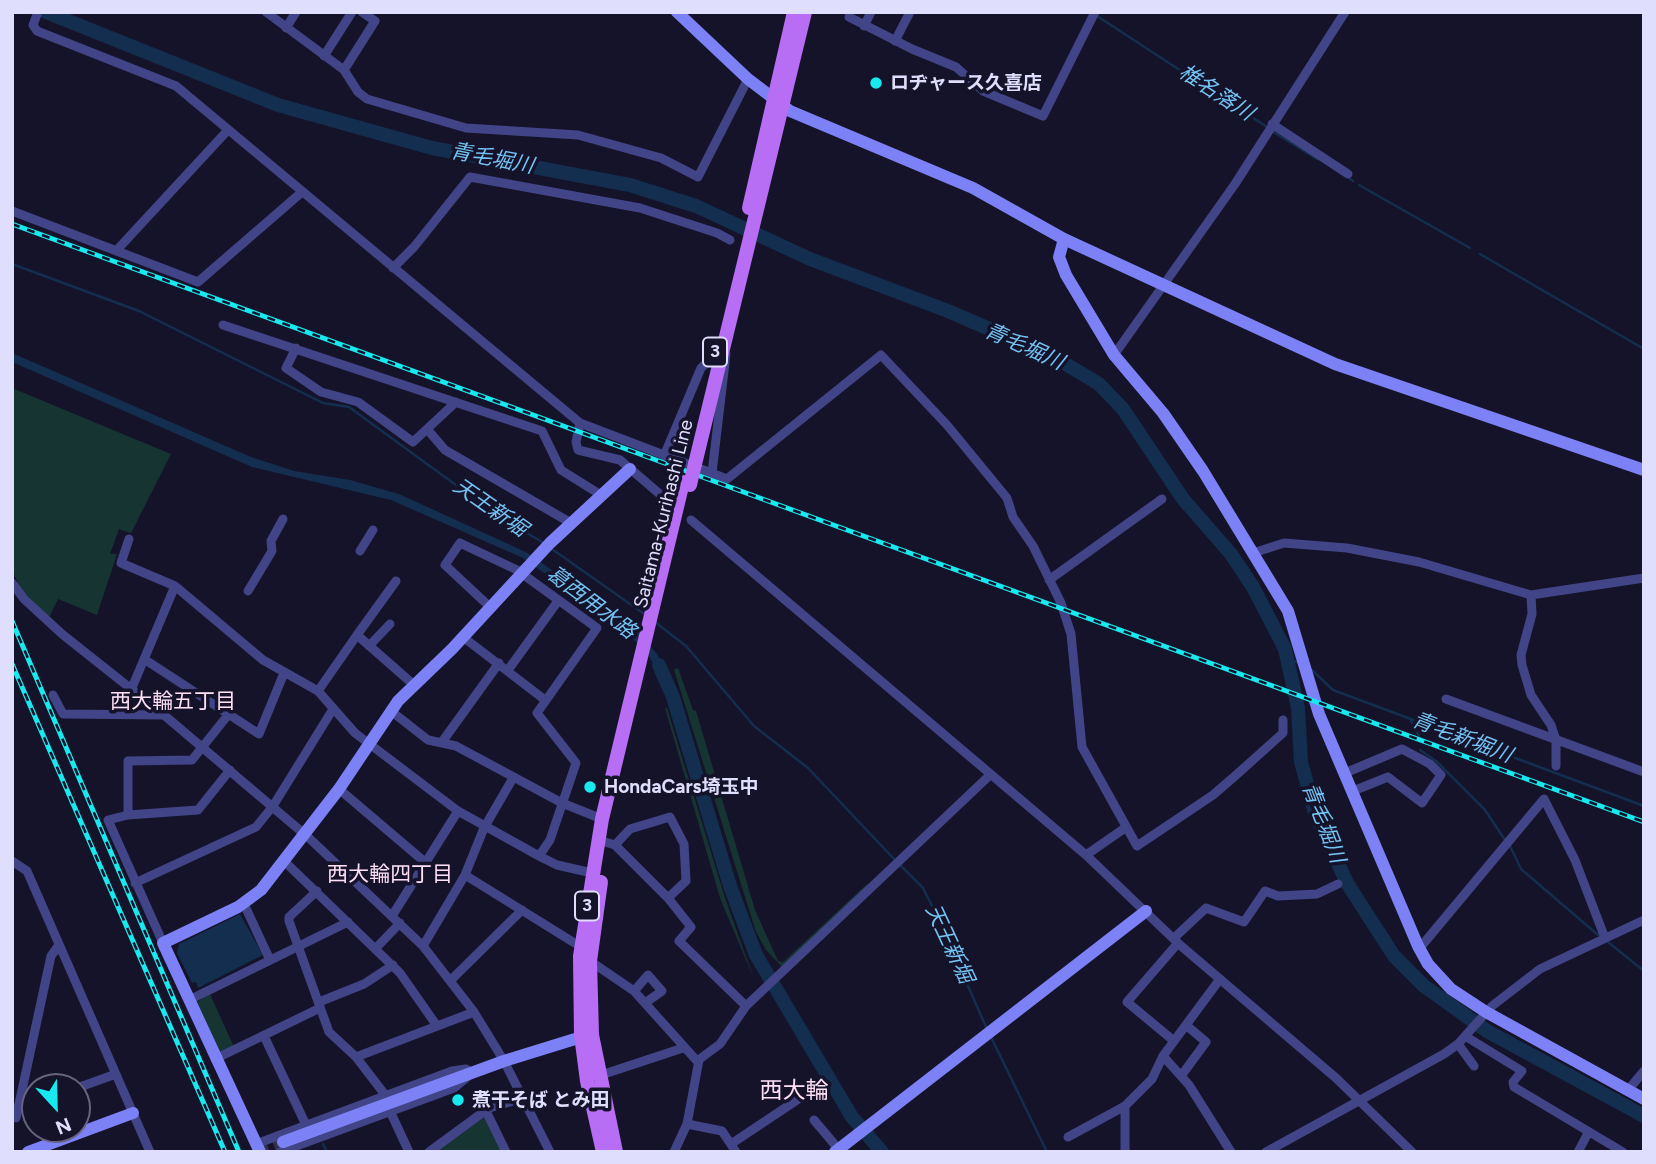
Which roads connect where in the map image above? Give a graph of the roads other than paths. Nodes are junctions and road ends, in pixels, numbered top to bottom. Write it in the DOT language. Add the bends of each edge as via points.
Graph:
graph roads {
  1 [pos="265,12"];
  2 [pos="296,12"];
  3 [pos="352,12"];
  4 [pos="362,12"];
  5 [pos="794,12"];
  6 [pos="805,12"];
  7 [pos="871,12"];
  8 [pos="910,12"];
  9 [pos="1095,12"];
  10 [pos="1345,12"];
  11 [pos="683,14"];
  12 [pos="36,17"];
  13 [pos="849,17"];
  14 [pos="864,26"];
  15 [pos="286,28"];
  16 [pos="895,41"];
  17 [pos="324,56"];
  18 [pos="344,70"];
  19 [pos="748,79"];
  20 [pos="778,103"];
  21 [pos="1272,124"];
  22 [pos="228,130"];
  23 [pos="1348,174"];
  24 [pos="302,192"];
  25 [pos="12,211"];
  26 [pos="1064,239"];
  27 [pos="740,243"];
  28 [pos="116,251"];
  29 [pos="393,268"];
  30 [pos="1164,285"];
  31 [pos="223,325"];
  32 [pos="296,348"];
  33 [pos="719,352"];
  34 [pos="1114,355"];
  35 [pos="456,402"];
  36 [pos="580,423"];
  37 [pos="427,429"];
  38 [pos="664,456"];
  39 [pos="630,469"];
  40 [pos="1644,470"];
  41 [pos="712,473"];
  42 [pos="601,495"];
  43 [pos="1161,499"];
  44 [pos="669,502"];
  45 [pos="283,519"];
  46 [pos="691,520"];
  47 [pos="571,523"];
  48 [pos="373,530"];
  49 [pos="129,539"];
  50 [pos="360,551"];
  51 [pos="1254,553"];
  52 [pos="536,557"];
  53 [pos="1644,578"];
  54 [pos="1049,580"];
  55 [pos="396,581"];
  56 [pos="12,583"];
  57 [pos="175,586"];
  58 [pos="248,591"];
  59 [pos="1531,595"];
  60 [pos="558,601"];
  61 [pos="490,607"];
  62 [pos="390,624"];
  63 [pos="357,635"];
  64 [pos="463,637"];
  65 [pos="369,646"];
  66 [pos="144,659"];
  67 [pos="499,663"];
  68 [pos="643,667"];
  69 [pos="508,670"];
  70 [pos="284,673"];
  71 [pos="414,685"];
  72 [pos="131,690"];
  73 [pos="318,691"];
  74 [pos="53,695"];
  75 [pos="1446,699"];
  76 [pos="545,700"];
  77 [pos="333,709"];
  78 [pos="391,710"];
  79 [pos="164,715"];
  80 [pos="228,715"];
  81 [pos="1283,720"];
  82 [pos="1556,740"];
  83 [pos="442,742"];
  84 [pos="369,744"];
  85 [pos="202,748"];
  86 [pos="1556,766"];
  87 [pos="230,770"];
  88 [pos="1644,772"];
  89 [pos="1345,773"];
  90 [pos="990,775"];
  91 [pos="513,778"];
  92 [pos="339,789"];
  93 [pos="1353,792"];
  94 [pos="562,803"];
  95 [pos="273,806"];
  96 [pos="457,811"];
  97 [pos="128,815"];
  98 [pos="602,819"];
  99 [pos="484,828"];
  100 [pos="1125,828"];
  101 [pos="305,834"];
  102 [pos="610,844"];
  103 [pos="1086,855"];
  104 [pos="539,856"];
  105 [pos="12,861"];
  106 [pos="284,861"];
  107 [pos="426,863"];
  108 [pos="592,873"];
  109 [pos="466,875"];
  110 [pos="135,883"];
  111 [pos="1338,884"];
  112 [pos="317,891"];
  113 [pos="667,898"];
  114 [pos="244,904"];
  115 [pos="522,910"];
  116 [pos="1146,911"];
  117 [pos="393,916"];
  118 [pos="1644,920"];
  119 [pos="348,922"];
  120 [pos="400,923"];
  121 [pos="1605,938"];
  122 [pos="1176,941"];
  123 [pos="163,943"];
  124 [pos="59,945"];
  125 [pos="301,946"];
  126 [pos="423,946"];
  127 [pos="581,947"];
  128 [pos="376,948"];
  129 [pos="1419,949"];
  130 [pos="270,960"];
  131 [pos="590,961"];
  132 [pos="393,965"];
  133 [pos="1220,979"];
  134 [pos="451,980"];
  135 [pos="634,991"];
  136 [pos="188,1000"];
  137 [pos="645,1003"];
  138 [pos="320,1005"];
  139 [pos="746,1006"];
  140 [pos="474,1012"];
  141 [pos="1483,1015"];
  142 [pos="1186,1025"];
  143 [pos="437,1026"];
  144 [pos="587,1035"];
  145 [pos="264,1036"];
  146 [pos="1464,1037"];
  147 [pos="1174,1041"];
  148 [pos="683,1048"];
  149 [pos="1163,1056"];
  150 [pos="356,1057"];
  151 [pos="215,1059"];
  152 [pos="699,1060"];
  153 [pos="504,1061"];
  154 [pos="1474,1066"];
  155 [pos="1644,1071"];
  156 [pos="472,1073"];
  157 [pos="116,1074"];
  158 [pos="598,1076"];
  159 [pos="1181,1076"];
  160 [pos="91,1083"];
  161 [pos="1628,1090"];
  162 [pos="386,1096"];
  163 [pos="524,1098"];
  164 [pos="1644,1098"];
  165 [pos="797,1100"];
  166 [pos="1359,1101"];
  167 [pos="18,1105"];
  168 [pos="21,1105"];
  169 [pos="1125,1107"];
  170 [pos="390,1111"];
  171 [pos="485,1111"];
  172 [pos="133,1113"];
  173 [pos="12,1117"];
  174 [pos="814,1120"];
  175 [pos="687,1124"];
  176 [pos="306,1125"];
  177 [pos="1588,1133"];
  178 [pos="1068,1137"];
  179 [pos="281,1147"];
  180 [pos="258,1148"];
  181 [pos="733,1148"];
  182 [pos="838,1151"];
  183 [pos="28,1152"];
  184 [pos="150,1152"];
  185 [pos="409,1152"];
  186 [pos="429,1152"];
  187 [pos="506,1152"];
  188 [pos="550,1152"];
  189 [pos="603,1152"];
  190 [pos="616,1152"];
  191 [pos="674,1152"];
  192 [pos="1125,1152"];
  193 [pos="1231,1152"];
  194 [pos="1266,1152"];
  195 [pos="1412,1152"];
  196 [pos="1578,1152"];
  197 [pos="1623,1152"];
  1 -- 15 [label="street"];
  2 -- 15 [label="street"];
  3 -- 17 [label="street"];
  4 -- 18 [label="street" via="375,21"];
  5 -- 20 [label="main road, Saitama-Kurihashi Line / 3"];
  6 -- 20 [label="main road, Saitama-Kurihashi Line / 3"];
  7 -- 14 [label="street"];
  8 -- 16 [label="street"];
  9 -- 16 [label="street" via="1043,116 983,91 956,67"];
  10 -- 21 [label="street"];
  11 -- 19 [label="street"];
  12 -- 22 [label="street" via="34,28 44,34 170,83"];
  13 -- 14 [label="street"];
  14 -- 16 [label="street"];
  15 -- 17 [label="street"];
  17 -- 18 [label="street"];
  18 -- 19 [label="street" via="361,96 375,102 466,128 587,137 661,158 698,177"];
  19 -- 20 [label="street"];
  20 -- 26 [label="street" via="973,188"];
  20 -- 27 [label="main road, Saitama-Kurihashi Line / 3" via="753,210"];
  21 -- 23 [label="street"];
  21 -- 30 [label="street"];
  22 -- 24 [label="street"];
  22 -- 28 [label="street"];
  24 -- 28 [label="street" via="198,282"];
  24 -- 29 [label="street"];
  25 -- 28 [label="street"];
  26 -- 30 [label="street"];
  26 -- 34 [label="street" via="1060,263"];
  27 -- 29 [label="street" via="640,208 470,177"];
  27 -- 33 [label="main road, Saitama-Kurihashi Line / 3"];
  29 -- 36 [label="street"];
  30 -- 34 [label="street"];
  30 -- 40 [label="street" via="1368,378"];
  31 -- 32 [label="street"];
  32 -- 35 [label="street"];
  32 -- 37 [label="street" via="286,368 321,392 358,402 413,442"];
  33 -- 38 [label="street" via="701,368"];
  33 -- 41 [label="street" via="726,365"];
  33 -- 68 [label="main road, Saitama-Kurihashi Line / 3"];
  34 -- 51 [label="street" via="1163,413"];
  35 -- 37 [label="street"];
  35 -- 42 [label="street" via="542,431 561,470"];
  36 -- 38 [label="street"];
  36 -- 39 [label="street" via="578,450 604,454"];
  37 -- 47 [label="street" via="445,450"];
  38 -- 41 [label="street"];
  39 -- 42 [label="street"];
  39 -- 44 [label="street"];
  41 -- 54 [label="street" via="727,479 881,355 1007,498"];
  42 -- 47 [label="street"];
  43 -- 54 [label="street"];
  45 -- 58 [label="street" via="271,541 272,551"];
  46 -- 90 [label="street"];
  47 -- 52 [label="street"];
  48 -- 50 [label="street"];
  49 -- 57 [label="street" via="121,564"];
  51 -- 59 [label="street" via="1284,543 1347,548 1419,562"];
  51 -- 89 [label="street" via="1288,611 1320,714"];
  52 -- 60 [label="street"];
  52 -- 61 [label="street"];
  52 -- 61 [label="street" via="458,544 445,565"];
  53 -- 59 [label="street"];
  54 -- 100 [label="street" via="1071,634 1082,747"];
  55 -- 63 [label="street"];
  56 -- 72 [label="street" via="44,619"];
  57 -- 66 [label="street"];
  57 -- 70 [label="street"];
  59 -- 82 [label="street" via="1522,665 1531,695"];
  60 -- 69 [label="street"];
  60 -- 76 [label="street" via="597,628"];
  61 -- 64 [label="street"];
  62 -- 65 [label="street"];
  63 -- 65 [label="street"];
  63 -- 73 [label="street"];
  64 -- 67 [label="street"];
  64 -- 71 [label="street"];
  65 -- 71 [label="street"];
  66 -- 72 [label="street"];
  66 -- 80 [label="street"];
  67 -- 69 [label="street"];
  67 -- 83 [label="street"];
  68 -- 98 [label="main road, Saitama-Kurihashi Line / 3"];
  68 -- 102 [label="main road, Saitama-Kurihashi Line / 3"];
  69 -- 76 [label="street"];
  70 -- 73 [label="street"];
  70 -- 80 [label="street" via="259,734"];
  71 -- 78 [label="street"];
  72 -- 79 [label="street"];
  73 -- 77 [label="street"];
  74 -- 79 [label="street" via="63,714"];
  75 -- 82 [label="street"];
  76 -- 94 [label="street" via="537,713 576,764"];
  77 -- 84 [label="street"];
  77 -- 95 [label="street"];
  78 -- 83 [label="street" via="428,740"];
  78 -- 84 [label="street"];
  79 -- 85 [label="street"];
  80 -- 85 [label="street"];
  81 -- 100 [label="street" via="1283,733 1213,795 1170,825 1137,846"];
  82 -- 86 [label="street"];
  82 -- 88 [label="street"];
  83 -- 91 [label="street"];
  84 -- 92 [label="street"];
  84 -- 96 [label="street"];
  85 -- 87 [label="street"];
  85 -- 97 [label="street" via="188,761 128,761"];
  87 -- 95 [label="street"];
  87 -- 97 [label="street" via="198,810"];
  89 -- 93 [label="street"];
  89 -- 93 [label="street" via="1402,749 1441,775 1422,803 1388,776"];
  90 -- 103 [label="street"];
  90 -- 139 [label="street"];
  91 -- 94 [label="street"];
  91 -- 99 [label="street"];
  92 -- 101 [label="street"];
  92 -- 107 [label="street"];
  93 -- 129 [label="street"];
  94 -- 98 [label="street"];
  94 -- 104 [label="street" via="550,840"];
  95 -- 101 [label="street"];
  95 -- 110 [label="street" via="256,827"];
  96 -- 99 [label="street"];
  96 -- 107 [label="street"];
  97 -- 110 [label="street" via="108,820"];
  98 -- 108 [label="main road, Saitama-Kurihashi Line / 3"];
  99 -- 104 [label="street"];
  99 -- 109 [label="street"];
  100 -- 103 [label="street"];
  101 -- 106 [label="street"];
  101 -- 117 [label="street"];
  102 -- 113 [label="street"];
  102 -- 113 [label="street" via="630,829 670,817 684,844 686,881"];
  102 -- 131 [label="main road, Saitama-Kurihashi Line / 3"];
  103 -- 116 [label="street"];
  104 -- 108 [label="street"];
  105 -- 124 [label="street" via="27,871"];
  106 -- 112 [label="street"];
  106 -- 114 [label="street"];
  107 -- 117 [label="street"];
  108 -- 127 [label="main road, Saitama-Kurihashi Line / 3"];
  109 -- 115 [label="street"];
  109 -- 126 [label="street"];
  110 -- 123 [label="street"];
  111 -- 122 [label="street" via="1318,894 1279,896 1265,891 1244,922 1206,908"];
  112 -- 119 [label="street"];
  112 -- 125 [label="street" via="289,917"];
  113 -- 139 [label="street" via="691,928 679,941"];
  114 -- 123 [label="street"];
  114 -- 130 [label="street"];
  115 -- 127 [label="street"];
  115 -- 134 [label="street"];
  116 -- 122 [label="street"];
  116 -- 182 [label="street"];
  117 -- 120 [label="street"];
  118 -- 121 [label="street"];
  119 -- 125 [label="street"];
  119 -- 128 [label="street"];
  120 -- 126 [label="street"];
  120 -- 128 [label="street"];
  121 -- 129 [label="street" via="1575,860 1544,800"];
  121 -- 141 [label="street" via="1540,969"];
  122 -- 133 [label="street"];
  122 -- 147 [label="street" via="1127,1002"];
  123 -- 136 [label="street"];
  124 -- 157 [label="street"];
  124 -- 167 [label="street" via="51,956"];
  125 -- 130 [label="street"];
  125 -- 138 [label="street"];
  126 -- 134 [label="street"];
  127 -- 144 [label="main road, Saitama-Kurihashi Line / 3"];
  128 -- 132 [label="street"];
  129 -- 141 [label="street" via="1444,982"];
  130 -- 136 [label="street"];
  131 -- 135 [label="street"];
  131 -- 144 [label="main road, Saitama-Kurihashi Line / 3"];
  132 -- 138 [label="street"];
  132 -- 143 [label="street"];
  133 -- 142 [label="street"];
  133 -- 166 [label="street"];
  134 -- 140 [label="street"];
  135 -- 137 [label="street"];
  135 -- 137 [label="street" via="648,975 663,991"];
  136 -- 151 [label="street"];
  137 -- 148 [label="street"];
  138 -- 145 [label="street"];
  138 -- 150 [label="street" via="329,1032"];
  139 -- 152 [label="street" via="720,1044"];
  140 -- 143 [label="street"];
  140 -- 153 [label="street"];
  141 -- 146 [label="street"];
  141 -- 161 [label="street"];
  142 -- 147 [label="street"];
  142 -- 159 [label="street" via="1206,1042"];
  143 -- 150 [label="street"];
  144 -- 153 [label="street"];
  144 -- 158 [label="main road, Saitama-Kurihashi Line / 3"];
  144 -- 189 [label="main road, Saitama-Kurihashi Line / 3" via="587,1081"];
  145 -- 151 [label="street"];
  145 -- 176 [label="street"];
  146 -- 154 [label="street"];
  146 -- 166 [label="street" via="1436,1059"];
  146 -- 177 [label="street" via="1522,1071 1514,1087"];
  147 -- 149 [label="street"];
  148 -- 152 [label="street"];
  148 -- 158 [label="street"];
  149 -- 159 [label="street"];
  149 -- 169 [label="street" via="1152,1079"];
  150 -- 162 [label="street"];
  151 -- 180 [label="street"];
  152 -- 175 [label="street"];
  153 -- 156 [label="street"];
  153 -- 163 [label="street"];
  155 -- 161 [label="street"];
  156 -- 162 [label="street" via="452,1071"];
  156 -- 170 [label="street" via="454,1088"];
  156 -- 179 [label="street"];
  157 -- 160 [label="street"];
  157 -- 172 [label="street"];
  158 -- 190 [label="main road, Saitama-Kurihashi Line / 3"];
  159 -- 193 [label="street"];
  161 -- 164 [label="street"];
  162 -- 176 [label="street"];
  163 -- 171 [label="street"];
  163 -- 188 [label="street"];
  165 -- 181 [label="street"];
  166 -- 194 [label="street"];
  166 -- 195 [label="street"];
  167 -- 168 [label="street"];
  167 -- 173 [label="street" via="16,1118"];
  169 -- 178 [label="street"];
  169 -- 192 [label="street"];
  170 -- 179 [label="street"];
  170 -- 185 [label="street"];
  171 -- 186 [label="street"];
  171 -- 187 [label="street"];
  172 -- 183 [label="street"];
  172 -- 184 [label="street"];
  174 -- 182 [label="street"];
  175 -- 181 [label="street" via="722,1131"];
  175 -- 191 [label="street"];
  176 -- 180 [label="street"];
  177 -- 196 [label="street"];
  177 -- 197 [label="street"];
}
